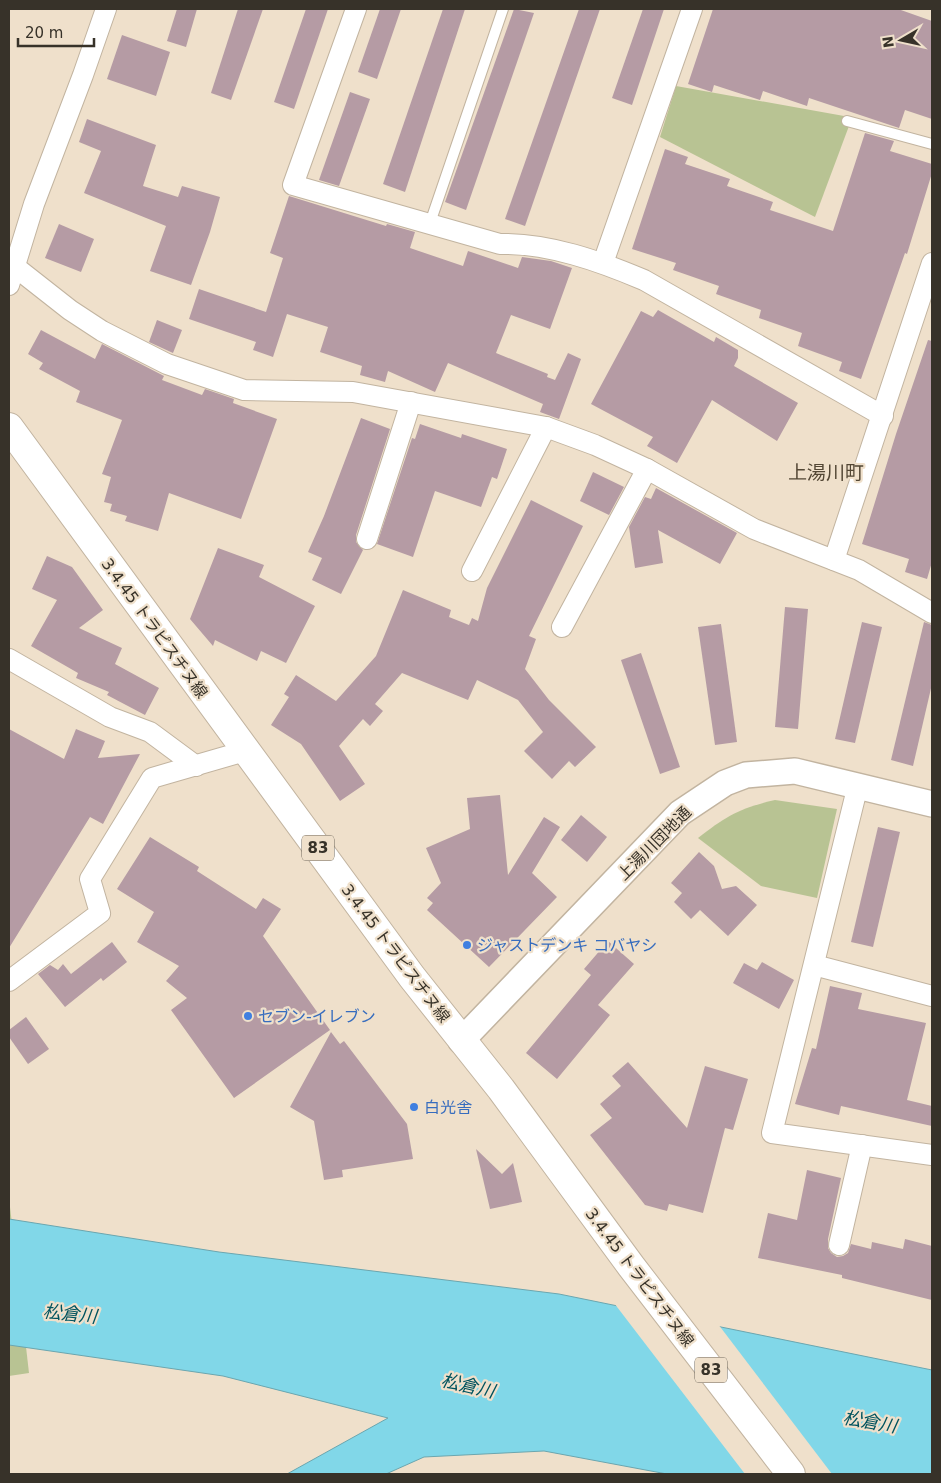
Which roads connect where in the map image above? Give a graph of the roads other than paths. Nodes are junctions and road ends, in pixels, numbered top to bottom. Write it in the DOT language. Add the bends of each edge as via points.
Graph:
graph roads {
  1 [pos="106,9"];
  2 [pos="356,9"];
  3 [pos="503,9"];
  4 [pos="692,9"];
  5 [pos="847,121"];
  6 [pos="932,144"];
  7 [pos="430,223"];
  8 [pos="603,263"];
  9 [pos="932,263"];
  10 [pos="12,276"];
  11 [pos="411,402"];
  12 [pos="882,416"];
  13 [pos="9,427"];
  14 [pos="546,427"];
  15 [pos="646,469"];
  16 [pos="367,539"];
  17 [pos="834,560"];
  18 [pos="472,571"];
  19 [pos="932,613"];
  20 [pos="562,627"];
  21 [pos="9,658"];
  22 [pos="245,751"];
  23 [pos="196,766"];
  24 [pos="858,785"];
  25 [pos="932,804"];
  26 [pos="814,966"];
  27 [pos="9,981"];
  28 [pos="932,996"];
  29 [pos="461,1041"];
  30 [pos="862,1145"];
  31 [pos="932,1155"];
  32 [pos="839,1245"];
  33 [pos="791,1474"];
  1 -- 10 [label="street" via="34,204"];
  2 -- 7 [label="street" via="293,185"];
  3 -- 7 [label="lane"];
  4 -- 8 [label="street"];
  5 -- 6 [label="lane"];
  7 -- 8 [label="street" via="500,244 523,243"];
  8 -- 12 [label="street" via="644,280"];
  9 -- 12 [label="street"];
  10 -- 11 [label="street" via="102,331 167,364 244,390 353,392"];
  11 -- 14 [label="street"];
  11 -- 16 [label="street"];
  12 -- 17 [label="street"];
  13 -- 22 [label="main road, 3.4.45 トラピスチヌ線 / 83"];
  14 -- 15 [label="street"];
  14 -- 18 [label="street"];
  15 -- 17 [label="street" via="754,529"];
  15 -- 20 [label="street"];
  17 -- 19 [label="street" via="859,570"];
  21 -- 23 [label="street" via="110,718 150,732"];
  22 -- 23 [label="street"];
  22 -- 29 [label="main road, 3.4.45 トラピスチヌ線 / 83"];
  23 -- 27 [label="street" via="152,778 90,879 100,914"];
  24 -- 25 [label="street, 上湯川団地通"];
  24 -- 26 [label="street"];
  24 -- 29 [label="street, 上湯川団地通" via="795,771 768,772 732,780 708,793 680,813"];
  26 -- 28 [label="street"];
  26 -- 30 [label="street" via="772,1133"];
  29 -- 33 [label="main road, 3.4.45 トラピスチヌ線 / 83" via="501,1089 631,1266"];
  30 -- 31 [label="street"];
  30 -- 32 [label="street"];
}
